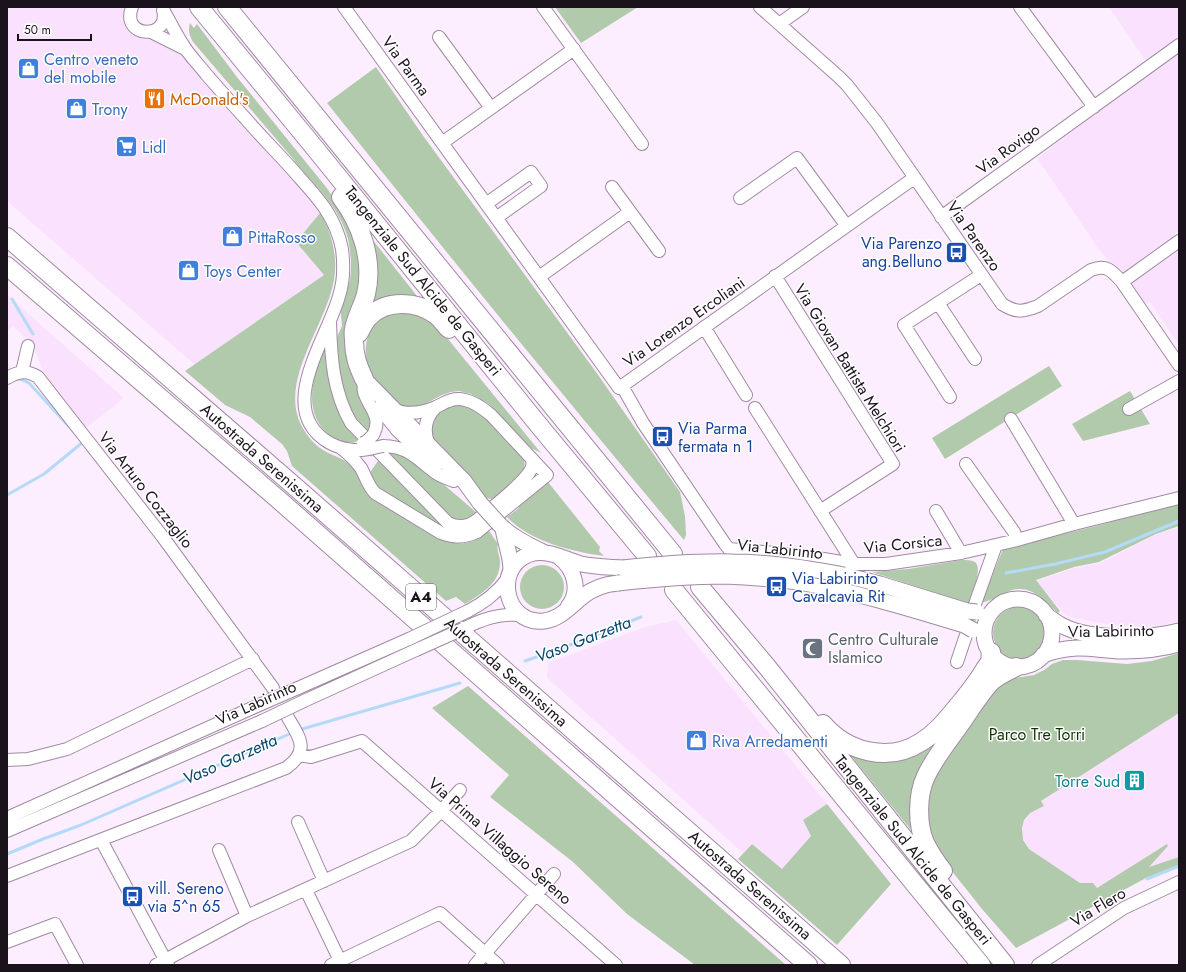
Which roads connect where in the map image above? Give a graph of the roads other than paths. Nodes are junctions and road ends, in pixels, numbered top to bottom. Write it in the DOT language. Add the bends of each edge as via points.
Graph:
graph roads {
  1 [pos="198,7"];
  2 [pos="227,7"];
  3 [pos="344,7"];
  4 [pos="543,7"];
  5 [pos="760,7"];
  6 [pos="803,7"];
  7 [pos="1020,7"];
  8 [pos="130,9"];
  9 [pos="163,9"];
  10 [pos="779,24"];
  11 [pos="151,32"];
  12 [pos="438,37"];
  13 [pos="1179,46"];
  14 [pos="185,49"];
  15 [pos="574,49"];
  16 [pos="1094,107"];
  17 [pos="491,108"];
  18 [pos="442,143"];
  19 [pos="642,144"];
  20 [pos="318,152"];
  21 [pos="914,178"];
  22 [pos="612,187"];
  23 [pos="740,198"];
  24 [pos="486,204"];
  25 [pos="630,212"];
  26 [pos="941,217"];
  27 [pos="496,218"];
  28 [pos="846,225"];
  29 [pos="7,237"];
  30 [pos="1179,241"];
  31 [pos="659,251"];
  32 [pos="7,266"];
  33 [pos="981,275"];
  34 [pos="775,276"];
  35 [pos="539,277"];
  36 [pos="1122,282"];
  37 [pos="938,303"];
  38 [pos="330,320"];
  39 [pos="704,327"];
  40 [pos="354,340"];
  41 [pos="28,346"];
  42 [pos="975,360"];
  43 [pos="1179,365"];
  44 [pos="22,372"];
  45 [pos="7,378"];
  46 [pos="364,379"];
  47 [pos="502,379"];
  48 [pos="1179,381"];
  49 [pos="622,386"];
  50 [pos="746,395"];
  51 [pos="950,397"];
  52 [pos="436,407"];
  53 [pos="755,408"];
  54 [pos="394,409"];
  55 [pos="1129,409"];
  56 [pos="1011,419"];
  57 [pos="429,445"];
  58 [pos="366,446"];
  59 [pos="346,448"];
  60 [pos="531,458"];
  61 [pos="966,464"];
  62 [pos="454,481"];
  63 [pos="1179,498"];
  64 [pos="478,500"];
  65 [pos="820,511"];
  66 [pos="936,511"];
  67 [pos="1074,524"];
  68 [pos="501,526"];
  69 [pos="1016,540"];
  70 [pos="996,545"];
  71 [pos="730,549"];
  72 [pos="961,553"];
  73 [pos="550,554"];
  74 [pos="673,554"];
  75 [pos="647,556"];
  76 [pos="849,570"];
  77 [pos="510,574"];
  78 [pos="700,587"];
  79 [pos="674,590"];
  80 [pos="996,608"];
  81 [pos="565,611"];
  82 [pos="522,615"];
  83 [pos="1046,615"];
  84 [pos="975,626"];
  85 [pos="1179,630"];
  86 [pos="1179,644"];
  87 [pos="1043,655"];
  88 [pos="253,660"];
  89 [pos="957,662"];
  90 [pos="1016,666"];
  91 [pos="768,668"];
  92 [pos="273,688"];
  93 [pos="290,720"];
  94 [pos="299,755"];
  95 [pos="7,760"];
  96 [pos="460,790"];
  97 [pos="442,810"];
  98 [pos="7,818"];
  99 [pos="298,822"];
  100 [pos="7,831"];
  101 [pos="101,840"];
  102 [pos="220,850"];
  103 [pos="554,874"];
  104 [pos="7,876"];
  105 [pos="324,881"];
  106 [pos="1179,882"];
  107 [pos="306,890"];
  108 [pos="537,895"];
  109 [pos="247,916"];
  110 [pos="7,942"];
  111 [pos="989,946"];
  112 [pos="485,954"];
  113 [pos="163,963"];
  114 [pos="1040,963"];
  115 [pos="337,964"];
  116 [pos="78,965"];
  117 [pos="475,965"];
  118 [pos="498,965"];
  119 [pos="616,965"];
  120 [pos="808,965"];
  121 [pos="841,965"];
  122 [pos="981,965"];
  123 [pos="1005,965"];
  1 -- 20 [label="highway, Tangenziale Sud Alcide de Gasperi"];
  2 -- 74 [label="highway, Tangenziale Sud Alcide de Gasperi"];
  3 -- 18 [label="street, Via Parma"];
  4 -- 15 [label="street"];
  5 -- 10 [label="street, Via Parenzo"];
  6 -- 10 [label="street"];
  7 -- 16 [label="street"];
  8 -- 11 [label="street" via="133,25 143,32"];
  9 -- 11 [label="street" via="162,24"];
  9 -- 14 [label="street"];
  10 -- 21 [label="street, Via Parenzo" via="847,85 877,123"];
  11 -- 14 [label="street"];
  12 -- 17 [label="street"];
  13 -- 16 [label="street, Via Rovigo"];
  14 -- 38 [label="street" via="321,202 330,216 340,239 343,268 339,297"];
  15 -- 17 [label="street"];
  15 -- 19 [label="street"];
  16 -- 26 [label="street, Via Rovigo"];
  17 -- 18 [label="street"];
  18 -- 24 [label="street, Via Parma"];
  20 -- 40 [label="highway" via="323,172 357,221 367,253 368,284 354,329"];
  20 -- 47 [label="highway, Tangenziale Sud Alcide de Gasperi"];
  21 -- 26 [label="street, Via Parenzo"];
  21 -- 28 [label="street, Via Lorenzo Ercoliani"];
  22 -- 25 [label="street"];
  23 -- 28 [label="street" via="797,158"];
  24 -- 27 [label="street, Via Parma"];
  24 -- 27 [label="street" via="531,172 541,186"];
  25 -- 31 [label="street"];
  25 -- 35 [label="street"];
  26 -- 33 [label="street, Via Parenzo"];
  27 -- 35 [label="street, Via Parma"];
  28 -- 34 [label="street, Via Lorenzo Ercoliani"];
  29 -- 121 [label="highway, Autostrada Serenissima / A4"];
  30 -- 36 [label="street"];
  32 -- 120 [label="highway, Autostrada Serenissima / A4" via="279,500"];
  33 -- 36 [label="street, Via Parenzo" via="1002,304 1018,311 1038,306 1098,267 1106,268"];
  33 -- 37 [label="street"];
  34 -- 39 [label="street, Via Lorenzo Ercoliani"];
  34 -- 65 [label="street, Via Giovan Battista Melchiori" via="893,464"];
  35 -- 49 [label="street, Via Parma" via="619,388"];
  36 -- 43 [label="street, Via Parenzo"];
  37 -- 42 [label="street"];
  37 -- 51 [label="street" via="904,325"];
  38 -- 59 [label="street" via="308,377 305,402 308,418 317,433 325,440"];
  38 -- 60 [label="street" via="336,386 351,423 448,523 463,526 477,520 524,478 532,466"];
  39 -- 49 [label="street, Via Lorenzo Ercoliani"];
  39 -- 50 [label="street"];
  40 -- 46 [label="highway" via="355,358"];
  40 -- 47 [label="highway" via="369,318 379,309 398,304 417,306 440,319 468,352"];
  41 -- 44 [label="street"];
  44 -- 45 [label="street"];
  44 -- 88 [label="street, Via Arturo Cozzaglio" via="31,373 38,378 162,536"];
  46 -- 54 [label="main road"];
  46 -- 58 [label="street, bridge" via="364,392 376,419 376,429"];
  46 -- 62 [label="main road" via="373,396 395,425"];
  47 -- 75 [label="highway, Tangenziale Sud Alcide de Gasperi"];
  48 -- 55 [label="street"];
  49 -- 71 [label="street, Via Lorenzo Ercoliani" via="643,423"];
  52 -- 54 [label="street" via="411,414"];
  52 -- 57 [label="street" via="427,422 426,434"];
  52 -- 60 [label="street" via="456,399 472,402 491,415"];
  53 -- 65 [label="street"];
  54 -- 57 [label="main road"];
  56 -- 67 [label="street"];
  57 -- 64 [label="main road" via="464,481"];
  58 -- 59 [label="street"];
  58 -- 62 [label="street, bridge" via="404,449 436,473"];
  59 -- 60 [label="street" via="375,493 441,533 453,536 477,532 547,475"];
  61 -- 69 [label="street" via="1014,532"];
  62 -- 64 [label="main road"];
  63 -- 67 [label="street, Via Corsica"];
  64 -- 68 [label="main road, bridge"];
  65 -- 76 [label="street"];
  66 -- 72 [label="street, Via Corsica"];
  67 -- 69 [label="street, Via Corsica"];
  68 -- 73 [label="main road" via="531,547"];
  68 -- 77 [label="main road" via="511,558"];
  69 -- 70 [label="street, Via Corsica"];
  70 -- 72 [label="street, Via Corsica"];
  70 -- 84 [label="street"];
  71 -- 76 [label="street, Via Corsica" via="799,555"];
  72 -- 76 [label="street, Via Corsica" via="868,565"];
  73 -- 76 [label="main road, Via Labirinto, bridge" via="582,564 603,567 734,562"];
  73 -- 77 [label="main road, Via Labirinto" via="534,553 525,557 517,562"];
  73 -- 81 [label="main road" via="564,561 573,574 574,598"];
  76 -- 84 [label="main road, Via Labirinto"];
  77 -- 82 [label="main road" via="507,592 509,599"];
  77 -- 98 [label="street, Via Labirinto, bridge" via="491,597 468,611"];
  78 -- 91 [label="highway, Tangenziale Sud Alcide de Gasperi"];
  79 -- 122 [label="highway, Tangenziale Sud Alcide de Gasperi"];
  80 -- 83 [label="main road, Via Labirinto" via="1010,600 1027,600 1041,608"];
  80 -- 84 [label="main road, Via Labirinto" via="987,611"];
  80 -- 84 [label="main road" via="988,618 984,631"];
  81 -- 82 [label="main road, Via Labirinto" via="544,621"];
  81 -- 84 [label="main road, Via Labirinto, bridge" via="590,591 605,585 698,576 763,578 831,587"];
  82 -- 100 [label="street, Via Labirinto, bridge" via="506,614 476,622 262,721"];
  83 -- 85 [label="main road, Via Labirinto" via="1066,628 1097,635 1141,637"];
  83 -- 87 [label="main road, Via Labirinto" via="1050,623 1051,636"];
  84 -- 89 [label="street"];
  84 -- 90 [label="main road, Via Labirinto" via="996,658"];
  84 -- 91 [label="highway" via="990,661 973,688 936,731 921,743 897,751 865,751 839,738 827,729 799,695"];
  86 -- 87 [label="main road, Via Labirinto" via="1133,651 1085,647"];
  87 -- 90 [label="main road, Via Labirinto" via="1031,664"];
  88 -- 92 [label="street, Via Arturo Cozzaglio"];
  88 -- 95 [label="street" via="67,749 28,760"];
  90 -- 111 [label="highway" via="993,680 939,754 925,778 919,808 925,842 934,860 979,918"];
  91 -- 111 [label="highway, Tangenziale Sud Alcide de Gasperi"];
  93 -- 94 [label="street" via="300,740"];
  94 -- 97 [label="street, Via Prima Villaggio Sereno" via="311,757 362,741"];
  94 -- 101 [label="street" via="286,768"];
  96 -- 97 [label="street"];
  97 -- 105 [label="street" via="411,841"];
  97 -- 108 [label="street, Via Prima Villaggio Sereno"];
  99 -- 105 [label="street"];
  101 -- 104 [label="street"];
  101 -- 113 [label="street"];
  102 -- 109 [label="street"];
  103 -- 108 [label="street"];
  105 -- 107 [label="street"];
  106 -- 114 [label="street, Via Flero" via="1124,908"];
  107 -- 109 [label="street"];
  107 -- 115 [label="street"];
  108 -- 112 [label="street"];
  108 -- 119 [label="street, Via Prima Villaggio Sereno"];
  109 -- 113 [label="street"];
  110 -- 116 [label="street" via="55,924"];
  111 -- 123 [label="highway, Tangenziale Sud Alcide de Gasperi"];
  112 -- 115 [label="street" via="440,913"];
  112 -- 117 [label="street"];
  112 -- 118 [label="street"];
}
